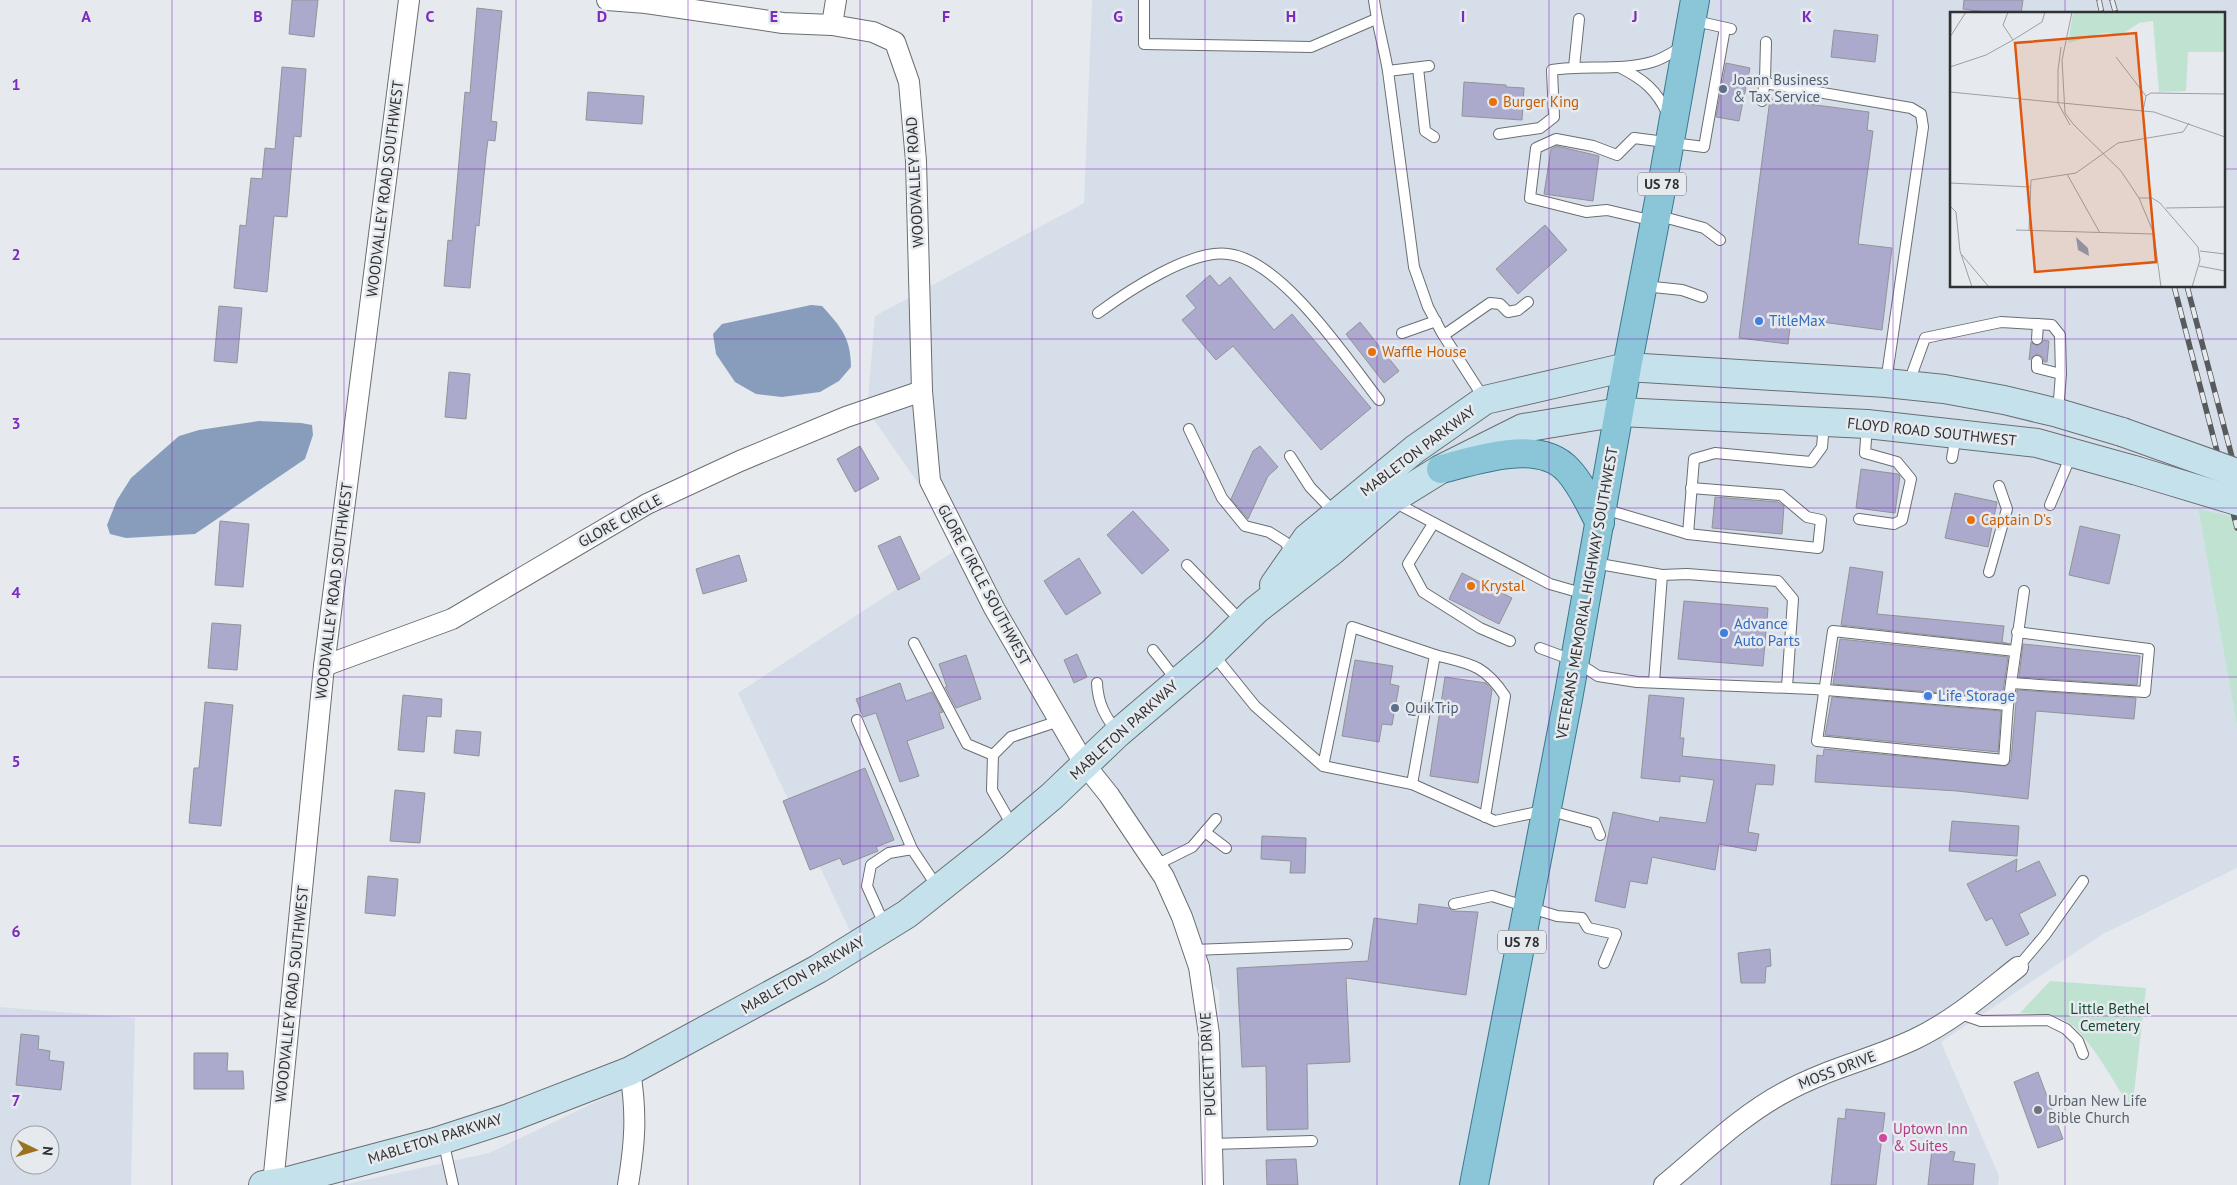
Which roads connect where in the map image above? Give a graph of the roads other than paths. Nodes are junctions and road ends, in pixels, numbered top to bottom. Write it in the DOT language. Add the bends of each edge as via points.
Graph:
graph roads {
  1 [pos="410,0"];
  2 [pos="607,0"];
  3 [pos="836,0"];
  4 [pos="1144,0"];
  5 [pos="1374,0"];
  6 [pos="1376,19"];
  7 [pos="1579,19"];
  8 [pos="1691,21"];
  9 [pos="832,25"];
  10 [pos="1766,42"];
  11 [pos="1574,67"];
  12 [pos="1619,67"];
  13 [pos="1388,72"];
  14 [pos="1765,83"];
  15 [pos="1762,101"];
  16 [pos="1671,133"];
  17 [pos="1499,134"];
  18 [pos="1434,137"];
  19 [pos="1656,218"];
  20 [pos="1720,240"];
  21 [pos="1643,286"];
  22 [pos="1702,297"];
  23 [pos="1528,302"];
  24 [pos="1098,313"];
  25 [pos="1436,321"];
  26 [pos="2038,324"];
  27 [pos="1402,333"];
  28 [pos="1444,335"];
  29 [pos="2037,339"];
  30 [pos="2037,361"];
  31 [pos="1626,367"];
  32 [pos="2061,374"];
  33 [pos="1897,384"];
  34 [pos="922,392"];
  35 [pos="1379,400"];
  36 [pos="1485,400"];
  37 [pos="1620,412"];
  38 [pos="2058,413"];
  39 [pos="1824,422"];
  40 [pos="1867,424"];
  41 [pos="1189,429"];
  42 [pos="2072,452"];
  43 [pos="1290,456"];
  44 [pos="1441,469"];
  45 [pos="2237,473"];
  46 [pos="1999,486"];
  47 [pos="1691,488"];
  48 [pos="1391,500"];
  49 [pos="2237,501"];
  50 [pos="2050,505"];
  51 [pos="1336,514"];
  52 [pos="1601,516"];
  53 [pos="1859,519"];
  54 [pos="1433,524"];
  55 [pos="1688,534"];
  56 [pos="1294,557"];
  57 [pos="1593,563"];
  58 [pos="1187,565"];
  59 [pos="1989,572"];
  60 [pos="1662,575"];
  61 [pos="2024,591"];
  62 [pos="1587,594"];
  63 [pos="1249,616"];
  64 [pos="2017,632"];
  65 [pos="1510,641"];
  66 [pos="914,643"];
  67 [pos="1540,648"];
  68 [pos="1153,650"];
  69 [pos="2015,651"];
  70 [pos="1212,654"];
  71 [pos="1435,655"];
  72 [pos="1574,661"];
  73 [pos="324,666"];
  74 [pos="1177,682"];
  75 [pos="1654,682"];
  76 [pos="2011,682"];
  77 [pos="1097,684"];
  78 [pos="1787,687"];
  79 [pos="1824,690"];
  80 [pos="2008,706"];
  81 [pos="857,720"];
  82 [pos="1059,722"];
  83 [pos="1118,733"];
  84 [pos="993,755"];
  85 [pos="1085,766"];
  86 [pos="1323,766"];
  87 [pos="1412,784"];
  88 [pos="1547,810"];
  89 [pos="1485,817"];
  90 [pos="1216,819"];
  91 [pos="1014,828"];
  92 [pos="1205,832"];
  93 [pos="1600,835"];
  94 [pos="1226,848"];
  95 [pos="912,849"];
  96 [pos="1156,865"];
  97 [pos="2083,881"];
  98 [pos="939,889"];
  99 [pos="1454,904"];
  100 [pos="1528,908"];
  101 [pos="885,927"];
  102 [pos="1347,944"];
  103 [pos="1193,950"];
  104 [pos="1604,963"];
  105 [pos="2018,967"];
  106 [pos="1958,1013"];
  107 [pos="2083,1054"];
  108 [pos="630,1071"];
  109 [pos="443,1139"];
  110 [pos="1312,1141"];
  111 [pos="1212,1144"];
  112 [pos="268,1184"];
  113 [pos="453,1185"];
  114 [pos="628,1185"];
  115 [pos="1213,1185"];
  116 [pos="1477,1185"];
  117 [pos="1664,1185"];
  1 -- 73 [label="street, WOODVALLEY ROAD SOUTHWEST"];
  2 -- 9 [label="street"];
  3 -- 9 [label="street"];
  4 -- 6 [label="lane" via="1144,44 1311,47"];
  5 -- 6 [label="lane"];
  6 -- 13 [label="lane"];
  7 -- 11 [label="lane"];
  8 -- 12 [label="lane" via="1653,62"];
  8 -- 16 [label="main road, VETERANS MEMORIAL HIGHWAY SOUTHWEST / US 78"];
  8 -- 16 [label="lane" via="1729,28 1704,147"];
  9 -- 34 [label="street, WOODVALLEY ROAD" via="872,32 896,42 909,82 916,160"];
  10 -- 14 [label="lane"];
  11 -- 12 [label="lane"];
  11 -- 17 [label="lane" via="1552,70 1554,117 1540,128"];
  12 -- 16 [label="lane" via="1638,76 1660,98"];
  13 -- 18 [label="lane" via="1423,67 1426,130"];
  13 -- 25 [label="lane" via="1414,267"];
  14 -- 15 [label="lane"];
  14 -- 33 [label="lane" via="1911,108 1921,114 1923,128"];
  16 -- 19 [label="main road, VETERANS MEMORIAL HIGHWAY SOUTHWEST / US 78"];
  16 -- 19 [label="lane" via="1634,138 1617,155 1593,146 1556,139 1536,148 1530,198 1586,212 1607,210"];
  19 -- 20 [label="lane" via="1704,228"];
  19 -- 21 [label="main road, VETERANS MEMORIAL HIGHWAY SOUTHWEST / US 78"];
  21 -- 22 [label="lane" via="1682,290"];
  21 -- 31 [label="main road, VETERANS MEMORIAL HIGHWAY SOUTHWEST / US 78"];
  23 -- 28 [label="lane" via="1518,310 1508,312 1500,304 1490,303"];
  24 -- 35 [label="lane" via="1126,293 1195,257 1228,254 1252,261 1297,297"];
  25 -- 27 [label="lane"];
  25 -- 28 [label="lane"];
  26 -- 29 [label="lane"];
  26 -- 32 [label="lane" via="2052,325 2060,335"];
  26 -- 33 [label="lane" via="2001,322 1925,338"];
  28 -- 36 [label="lane"];
  30 -- 32 [label="lane" via="2037,368"];
  31 -- 33 [label="main road"];
  31 -- 36 [label="main road, MABLETON PARKWAY"];
  31 -- 37 [label="main road, VETERANS MEMORIAL HIGHWAY SOUTHWEST / US 78"];
  32 -- 38 [label="lane"];
  33 -- 38 [label="main road" via="1953,390"];
  34 -- 73 [label="street, GLORE CIRCLE" via="846,418 740,461 647,504 452,618"];
  34 -- 82 [label="street, GLORE CIRCLE SOUTHWEST" via="930,481 994,608"];
  36 -- 51 [label="main road, MABLETON PARKWAY" via="1414,449"];
  37 -- 39 [label="main road, FLOYD ROAD SOUTHWEST"];
  37 -- 44 [label="main road, MABLETON PARKWAY" via="1523,428"];
  37 -- 52 [label="main road, VETERANS MEMORIAL HIGHWAY SOUTHWEST / US 78"];
  38 -- 45 [label="main road, bridge"];
  39 -- 40 [label="main road, FLOYD ROAD SOUTHWEST"];
  39 -- 47 [label="lane" via="1822,447 1811,462 1715,453 1694,459"];
  40 -- 42 [label="main road, FLOYD ROAD SOUTHWEST" via="1954,446 2036,443"];
  40 -- 53 [label="lane" via="1865,453 1897,462 1911,479 1902,520 1894,524"];
  41 -- 56 [label="lane" via="1222,498 1245,526 1269,532 1285,542"];
  42 -- 49 [label="main road, FLOYD ROAD SOUTHWEST, bridge"];
  42 -- 50 [label="lane"];
  43 -- 51 [label="lane" via="1310,487"];
  44 -- 48 [label="main road, MABLETON PARKWAY"];
  44 -- 52 [label="main road" via="1510,452 1552,458 1568,470"];
  46 -- 59 [label="lane" via="2007,509"];
  47 -- 55 [label="lane"];
  47 -- 55 [label="lane" via="1781,496 1807,517 1821,520 1818,548"];
  48 -- 54 [label="lane"];
  48 -- 63 [label="main road, MABLETON PARKWAY"];
  51 -- 56 [label="main road, MABLETON PARKWAY" via="1307,538"];
  52 -- 55 [label="lane"];
  52 -- 57 [label="main road, VETERANS MEMORIAL HIGHWAY SOUTHWEST / US 78"];
  54 -- 62 [label="lane" via="1550,584"];
  54 -- 65 [label="lane" via="1408,564 1424,592 1480,628"];
  56 -- 63 [label="main road, MABLETON PARKWAY"];
  57 -- 60 [label="lane"];
  57 -- 62 [label="main road, VETERANS MEMORIAL HIGHWAY SOUTHWEST / US 78"];
  58 -- 63 [label="lane"];
  60 -- 75 [label="lane"];
  60 -- 78 [label="lane" via="1778,581 1793,598"];
  61 -- 64 [label="lane"];
  62 -- 72 [label="main road, VETERANS MEMORIAL HIGHWAY SOUTHWEST / US 78"];
  63 -- 70 [label="main road, MABLETON PARKWAY"];
  64 -- 69 [label="lane"];
  64 -- 76 [label="lane" via="2150,649 2145,692"];
  66 -- 84 [label="lane" via="967,744"];
  67 -- 72 [label="lane"];
  68 -- 74 [label="lane"];
  69 -- 76 [label="lane"];
  69 -- 79 [label="lane" via="1833,631"];
  70 -- 74 [label="main road, MABLETON PARKWAY"];
  70 -- 86 [label="lane" via="1255,706"];
  71 -- 86 [label="lane" via="1352,627"];
  71 -- 87 [label="lane"];
  71 -- 89 [label="lane" via="1475,665 1495,681 1505,696"];
  72 -- 75 [label="lane" via="1598,676"];
  72 -- 88 [label="main road, VETERANS MEMORIAL HIGHWAY SOUTHWEST / US 78"];
  73 -- 112 [label="street, WOODVALLEY ROAD SOUTHWEST"];
  74 -- 83 [label="main road, MABLETON PARKWAY"];
  75 -- 78 [label="lane"];
  76 -- 80 [label="lane"];
  77 -- 83 [label="lane" via="1098,700"];
  78 -- 79 [label="lane"];
  79 -- 80 [label="lane"];
  79 -- 80 [label="lane" via="1817,741 2004,760"];
  81 -- 95 [label="lane"];
  82 -- 84 [label="lane" via="1011,737"];
  82 -- 85 [label="street, GLORE CIRCLE SOUTHWEST"];
  83 -- 85 [label="main road, MABLETON PARKWAY"];
  84 -- 91 [label="lane" via="992,790"];
  85 -- 91 [label="main road, MABLETON PARKWAY"];
  85 -- 96 [label="street, PUCKETT DRIVE" via="1110,795"];
  86 -- 87 [label="lane"];
  87 -- 89 [label="lane"];
  88 -- 89 [label="lane" via="1495,821"];
  88 -- 93 [label="lane" via="1595,823"];
  88 -- 100 [label="main road, VETERANS MEMORIAL HIGHWAY SOUTHWEST / US 78"];
  90 -- 92 [label="lane"];
  91 -- 98 [label="main road, MABLETON PARKWAY"];
  92 -- 94 [label="lane"];
  92 -- 96 [label="lane" via="1192,847"];
  95 -- 98 [label="lane"];
  95 -- 101 [label="lane" via="889,853 871,865 867,886"];
  96 -- 103 [label="street, PUCKETT DRIVE" via="1182,917"];
  97 -- 105 [label="lane"];
  98 -- 101 [label="main road, MABLETON PARKWAY"];
  99 -- 100 [label="lane" via="1492,896"];
  100 -- 104 [label="lane" via="1557,916 1582,918 1588,928 1616,934"];
  100 -- 116 [label="main road, VETERANS MEMORIAL HIGHWAY SOUTHWEST / US 78"];
  101 -- 108 [label="main road, MABLETON PARKWAY" via="818,969"];
  102 -- 103 [label="lane"];
  103 -- 111 [label="street, PUCKETT DRIVE" via="1199,967 1209,1034"];
  105 -- 106 [label="street, MOSS DRIVE"];
  106 -- 107 [label="lane" via="1981,1021 2048,1020 2066,1029 2078,1041"];
  106 -- 117 [label="street, MOSS DRIVE" via="1894,1049 1807,1080 1782,1093 1741,1120"];
  108 -- 109 [label="main road, MABLETON PARKWAY" via="509,1118"];
  108 -- 114 [label="street" via="636,1104 635,1144"];
  109 -- 112 [label="main road, MABLETON PARKWAY"];
  109 -- 113 [label="lane"];
  110 -- 111 [label="lane"];
  111 -- 115 [label="street, PUCKETT DRIVE"];
}
